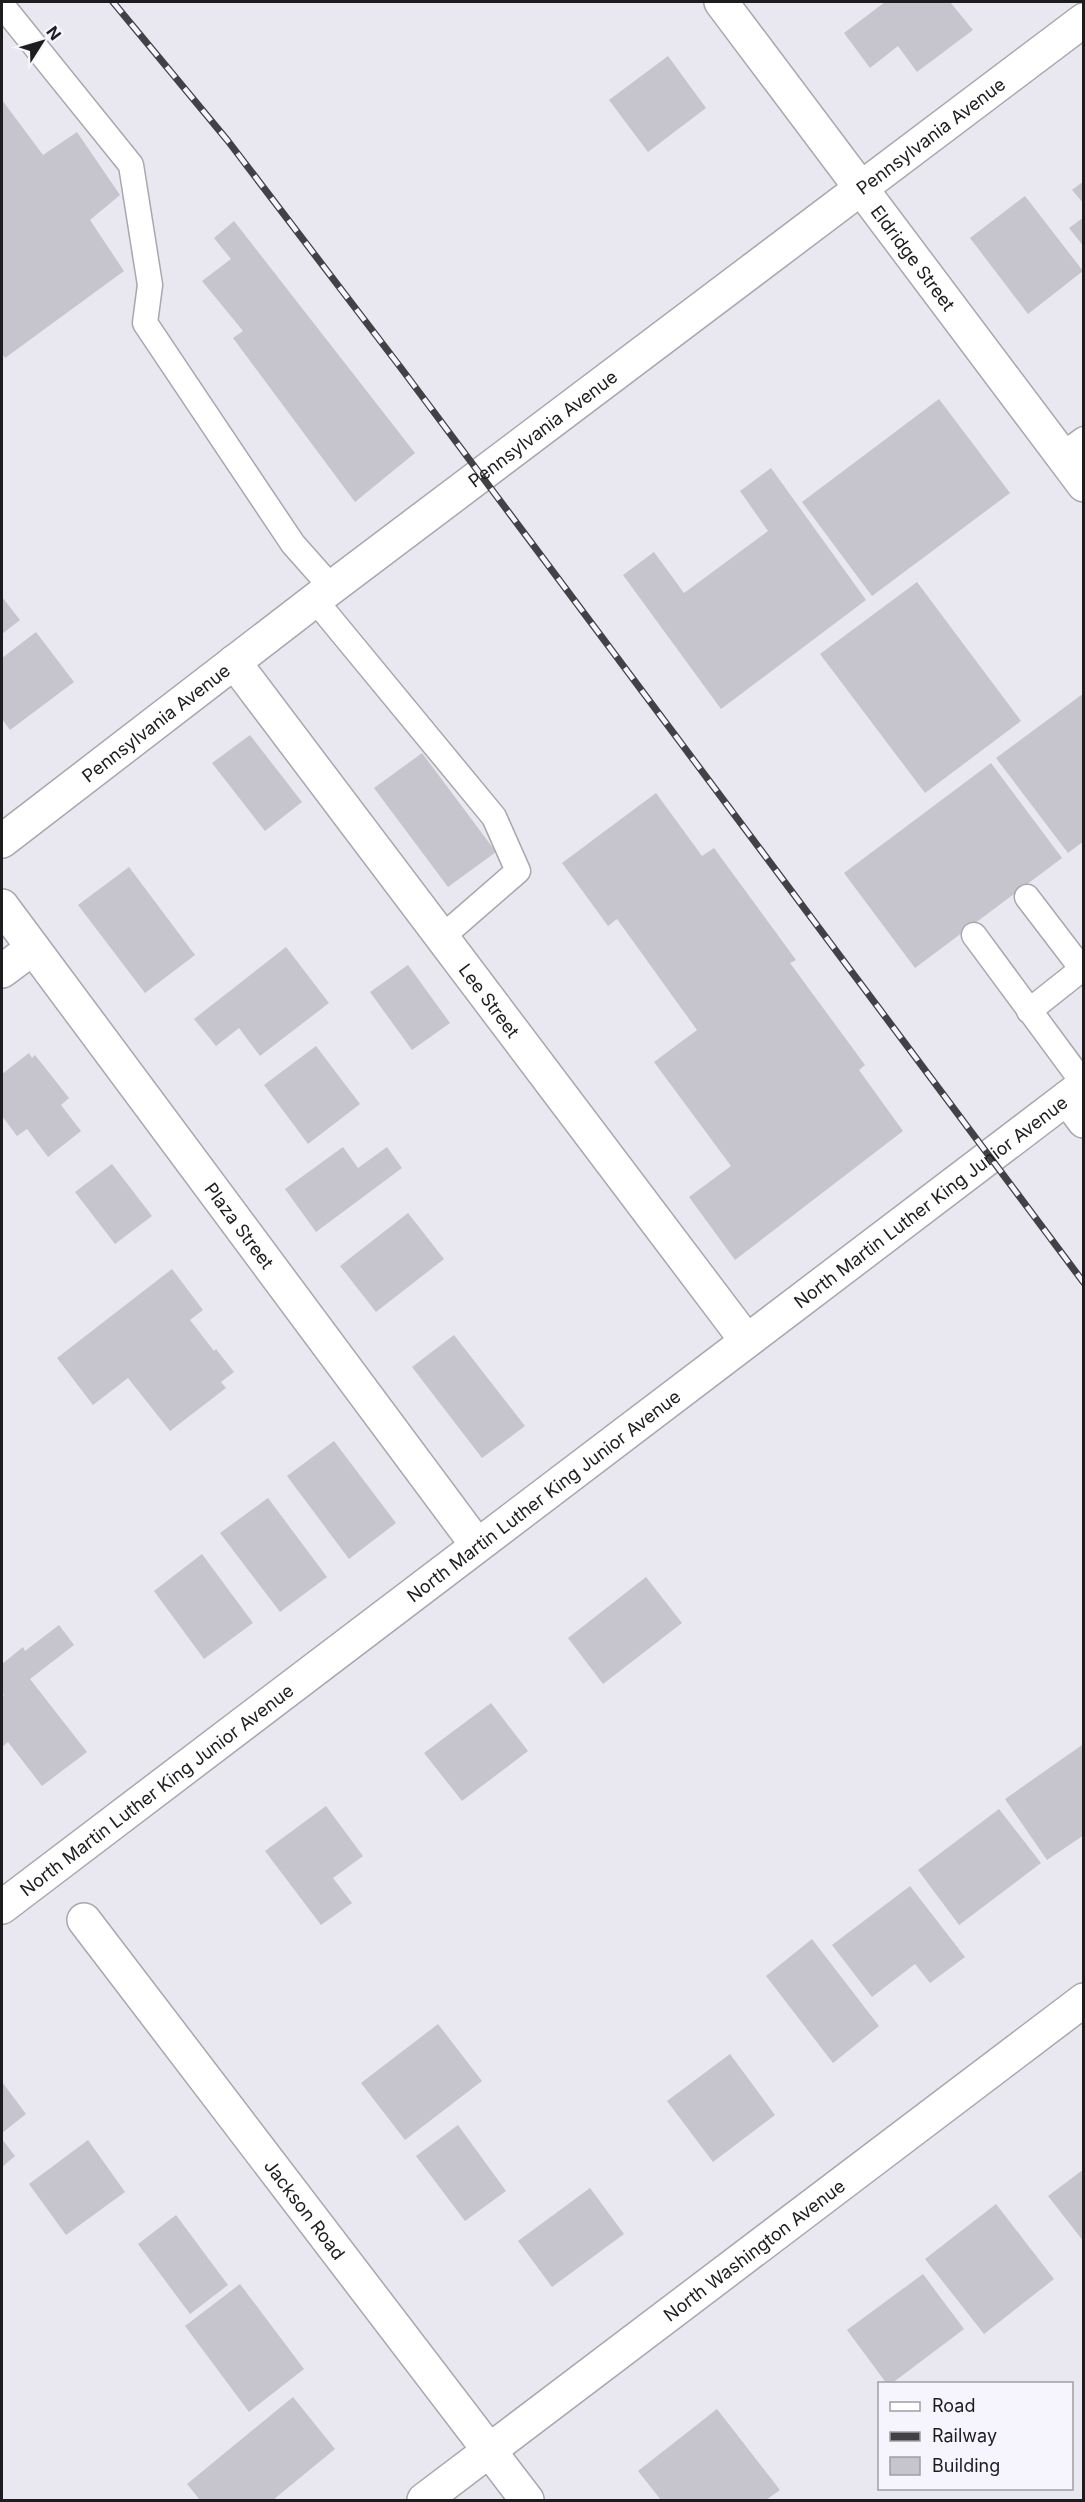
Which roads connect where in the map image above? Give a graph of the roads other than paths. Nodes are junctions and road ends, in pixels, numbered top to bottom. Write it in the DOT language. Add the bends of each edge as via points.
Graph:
graph roads {
  1 [pos="721,2"];
  2 [pos="2,5"];
  3 [pos="1083,20"];
  4 [pos="862,188"];
  5 [pos="1072,447"];
  6 [pos="1083,485"];
  7 [pos="323,594"];
  8 [pos="234,662"];
  9 [pos="2,841"];
  10 [pos="1027,897"];
  11 [pos="2,906"];
  12 [pos="974,935"];
  13 [pos="442,937"];
  14 [pos="33,948"];
  15 [pos="2,971"];
  16 [pos="1029,1011"];
  17 [pos="1079,1097"];
  18 [pos="746,1340"];
  19 [pos="477,1545"];
  20 [pos="2,1907"];
  21 [pos="84,1920"];
  22 [pos="1083,2000"];
  23 [pos="490,2450"];
  24 [pos="424,2500"];
  25 [pos="527,2500"];
  1 -- 4 [label="street, Eldridge Street"];
  2 -- 7 [label="lane" via="131,165 150,285 146,323"];
  3 -- 4 [label="street, Pennsylvania Avenue"];
  4 -- 5 [label="street, Eldridge Street"];
  4 -- 7 [label="street, Pennsylvania Avenue"];
  5 -- 6 [label="street, Eldridge Street"];
  7 -- 8 [label="street, Pennsylvania Avenue"];
  7 -- 13 [label="lane" via="494,817 519,871"];
  8 -- 9 [label="street, Pennsylvania Avenue"];
  8 -- 13 [label="street, Lee Street"];
  10 -- 16 [label="lane" via="1082,969"];
  11 -- 14 [label="street, Plaza Street"];
  12 -- 16 [label="lane"];
  13 -- 18 [label="street, Lee Street"];
  14 -- 15 [label="street"];
  14 -- 19 [label="street, Plaza Street"];
  16 -- 17 [label="lane"];
  17 -- 18 [label="street, North Martin Luther King Junior Avenue"];
  18 -- 19 [label="street, North Martin Luther King Junior Avenue"];
  19 -- 20 [label="street, North Martin Luther King Junior Avenue"];
  21 -- 23 [label="street, Jackson Road"];
  22 -- 23 [label="street, North Washington Avenue"];
  23 -- 24 [label="street, North Washington Avenue"];
  23 -- 25 [label="street, Jackson Road"];
}
